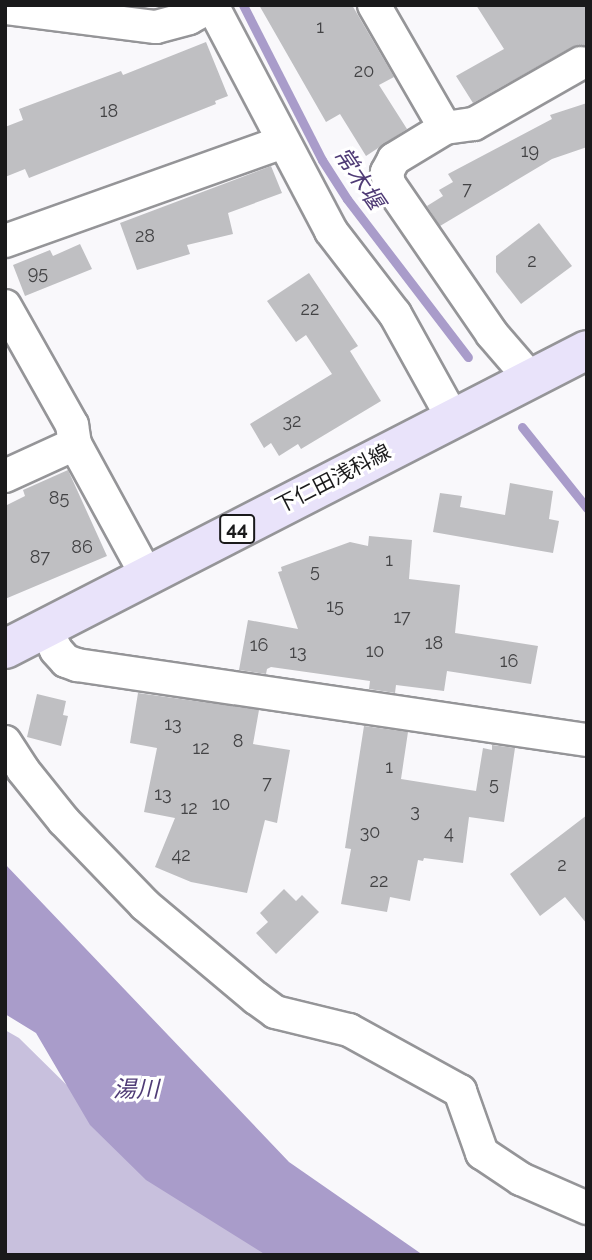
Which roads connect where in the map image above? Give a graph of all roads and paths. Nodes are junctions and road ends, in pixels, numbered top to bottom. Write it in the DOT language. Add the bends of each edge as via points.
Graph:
graph roads {
  1 [pos="374,5"];
  2 [pos="5,8"];
  3 [pos="581,63"];
  4 [pos="445,128"];
  5 [pos="283,142"];
  6 [pos="5,242"];
  7 [pos="5,306"];
  8 [pos="587,350"];
  9 [pos="525,381"];
  10 [pos="461,413"];
  11 [pos="75,444"];
  12 [pos="5,476"];
  13 [pos="147,576"];
  14 [pos="46,630"];
  15 [pos="5,649"];
  16 [pos="587,740"];
  17 [pos="5,742"];
  18 [pos="587,1208"];
  1 -- 4 [label="street"];
  2 -- 5 [label="street" via="156,27 190,18 212,5"];
  3 -- 4 [label="street" via="474,124"];
  4 -- 9 [label="street" via="394,159 387,172 389,184"];
  5 -- 6 [label="street"];
  5 -- 10 [label="street" via="331,231 395,314"];
  7 -- 11 [label="street" via="72,425"];
  8 -- 9 [label="main road, 下仁田浅科線 / 44"];
  9 -- 10 [label="main road, 下仁田浅科線 / 44"];
  10 -- 13 [label="main road, 下仁田浅科線 / 44"];
  11 -- 12 [label="street"];
  11 -- 13 [label="street"];
  13 -- 14 [label="main road, 下仁田浅科線 / 44"];
  14 -- 15 [label="main road, 下仁田浅科線 / 44"];
  14 -- 16 [label="street" via="56,650 77,665"];
  17 -- 18 [label="street" via="64,821 145,905 256,998 275,1012 349,1030 460,1091 482,1153 521,1179"];
}
